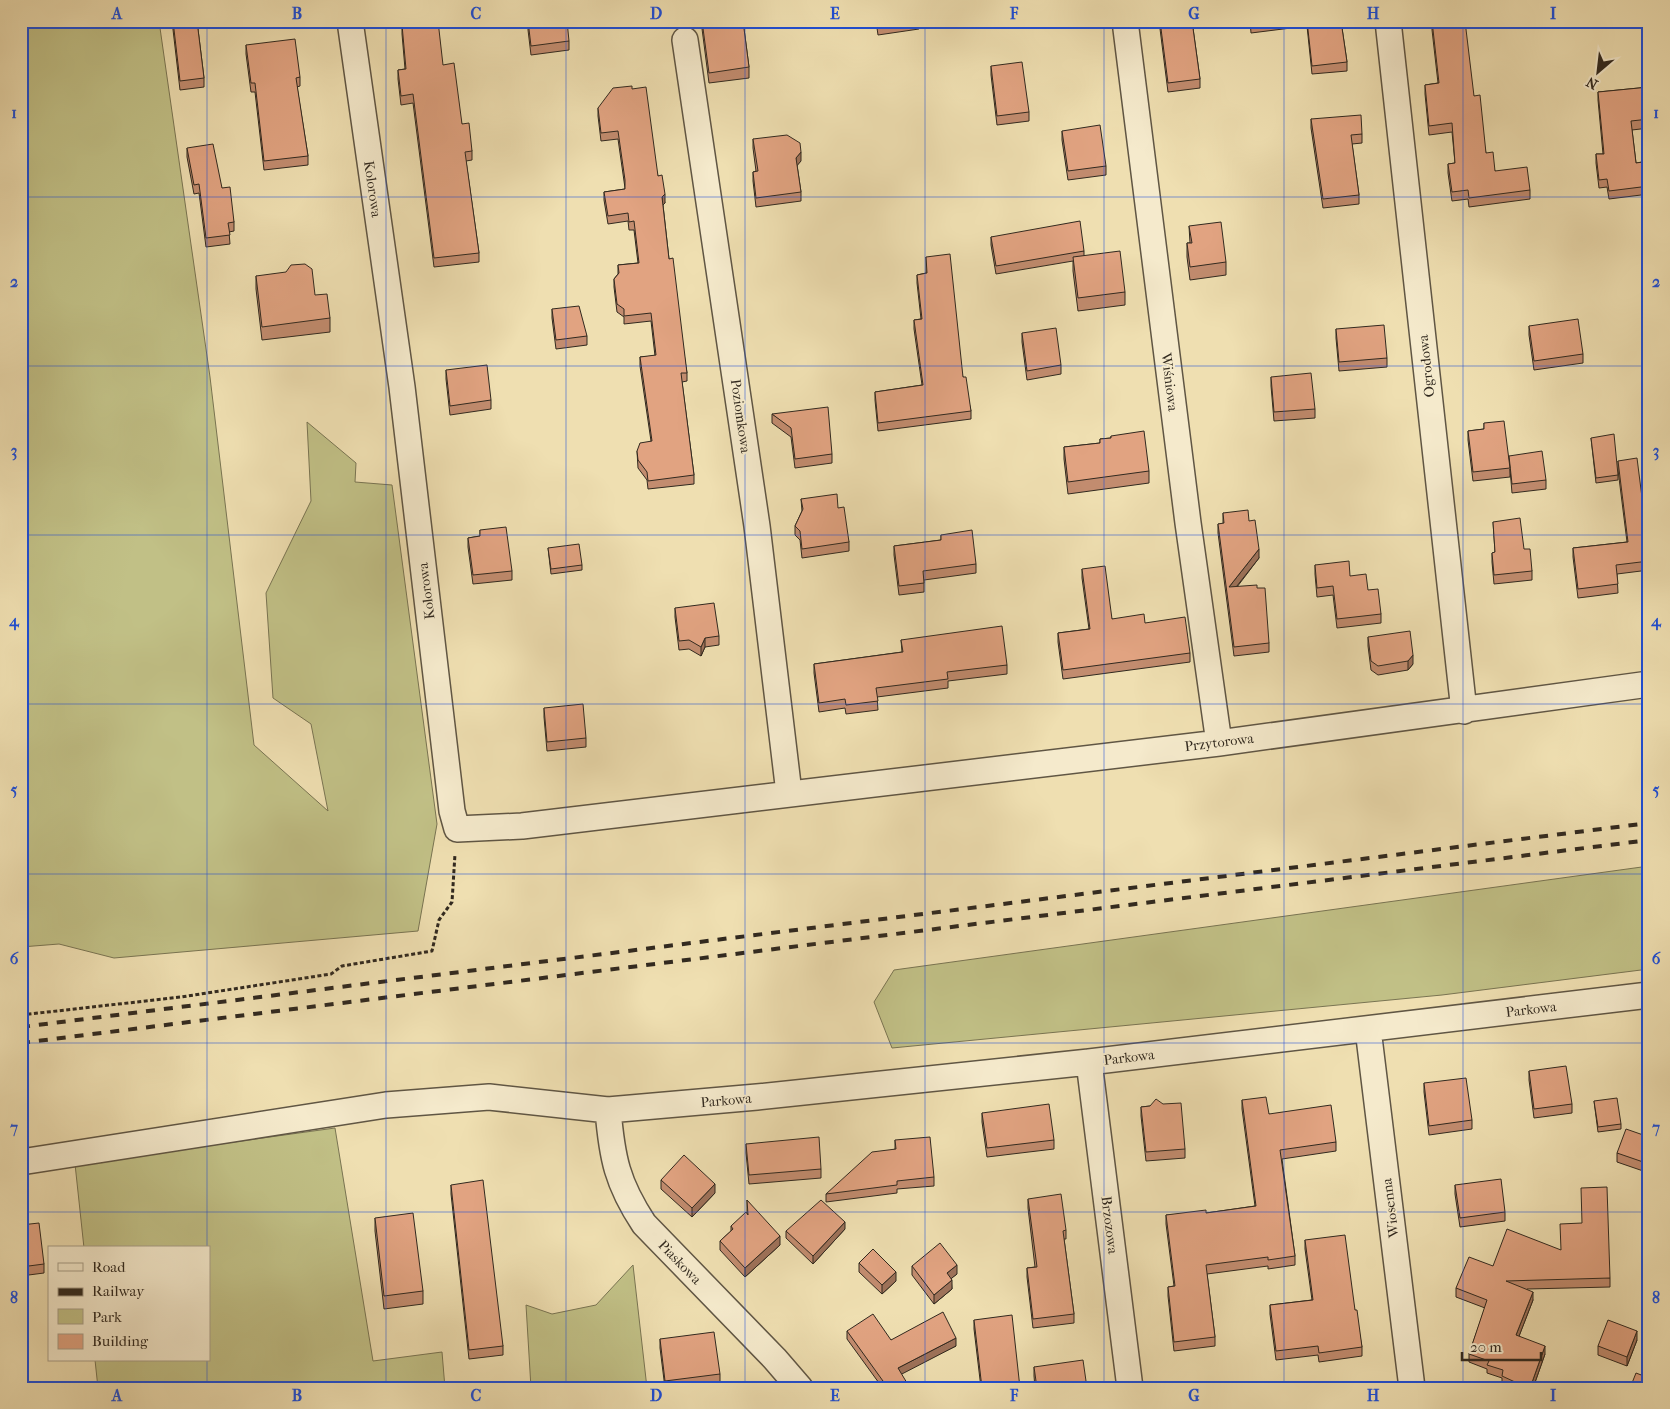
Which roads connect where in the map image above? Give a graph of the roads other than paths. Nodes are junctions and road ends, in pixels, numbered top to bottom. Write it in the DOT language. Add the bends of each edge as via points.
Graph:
graph roads {
  1 [pos="350,21"];
  2 [pos="1125,21"];
  3 [pos="1388,21"];
  4 [pos="685,40"];
  5 [pos="1649,684"];
  6 [pos="1464,711"];
  7 [pos="1219,742"];
  8 [pos="789,793"];
  9 [pos="1649,995"];
  10 [pos="1368,1029"];
  11 [pos="1090,1062"];
  12 [pos="608,1110"];
  13 [pos="21,1162"];
  14 [pos="800,1388"];
  15 [pos="1130,1388"];
  16 [pos="1412,1388"];
  1 -- 8 [label="street, Kolorowa" via="402,386 452,811 457,829 522,826"];
  2 -- 7 [label="street, Wiśniowa"];
  3 -- 6 [label="street, Ogrodowa"];
  4 -- 8 [label="street, Poziomkowa" via="757,526"];
  5 -- 6 [label="street, Przytorowa"];
  6 -- 7 [label="street, Przytorowa"];
  7 -- 8 [label="street, Przytorowa"];
  9 -- 10 [label="street, Parkowa"];
  10 -- 11 [label="street, Parkowa"];
  10 -- 16 [label="street, Wiosenna"];
  11 -- 12 [label="street, Parkowa"];
  11 -- 15 [label="street, Brzozowa"];
  12 -- 13 [label="street, Parkowa" via="490,1097 386,1105"];
  12 -- 14 [label="street, Piaskowa" via="612,1155 628,1199 644,1224"];
}
